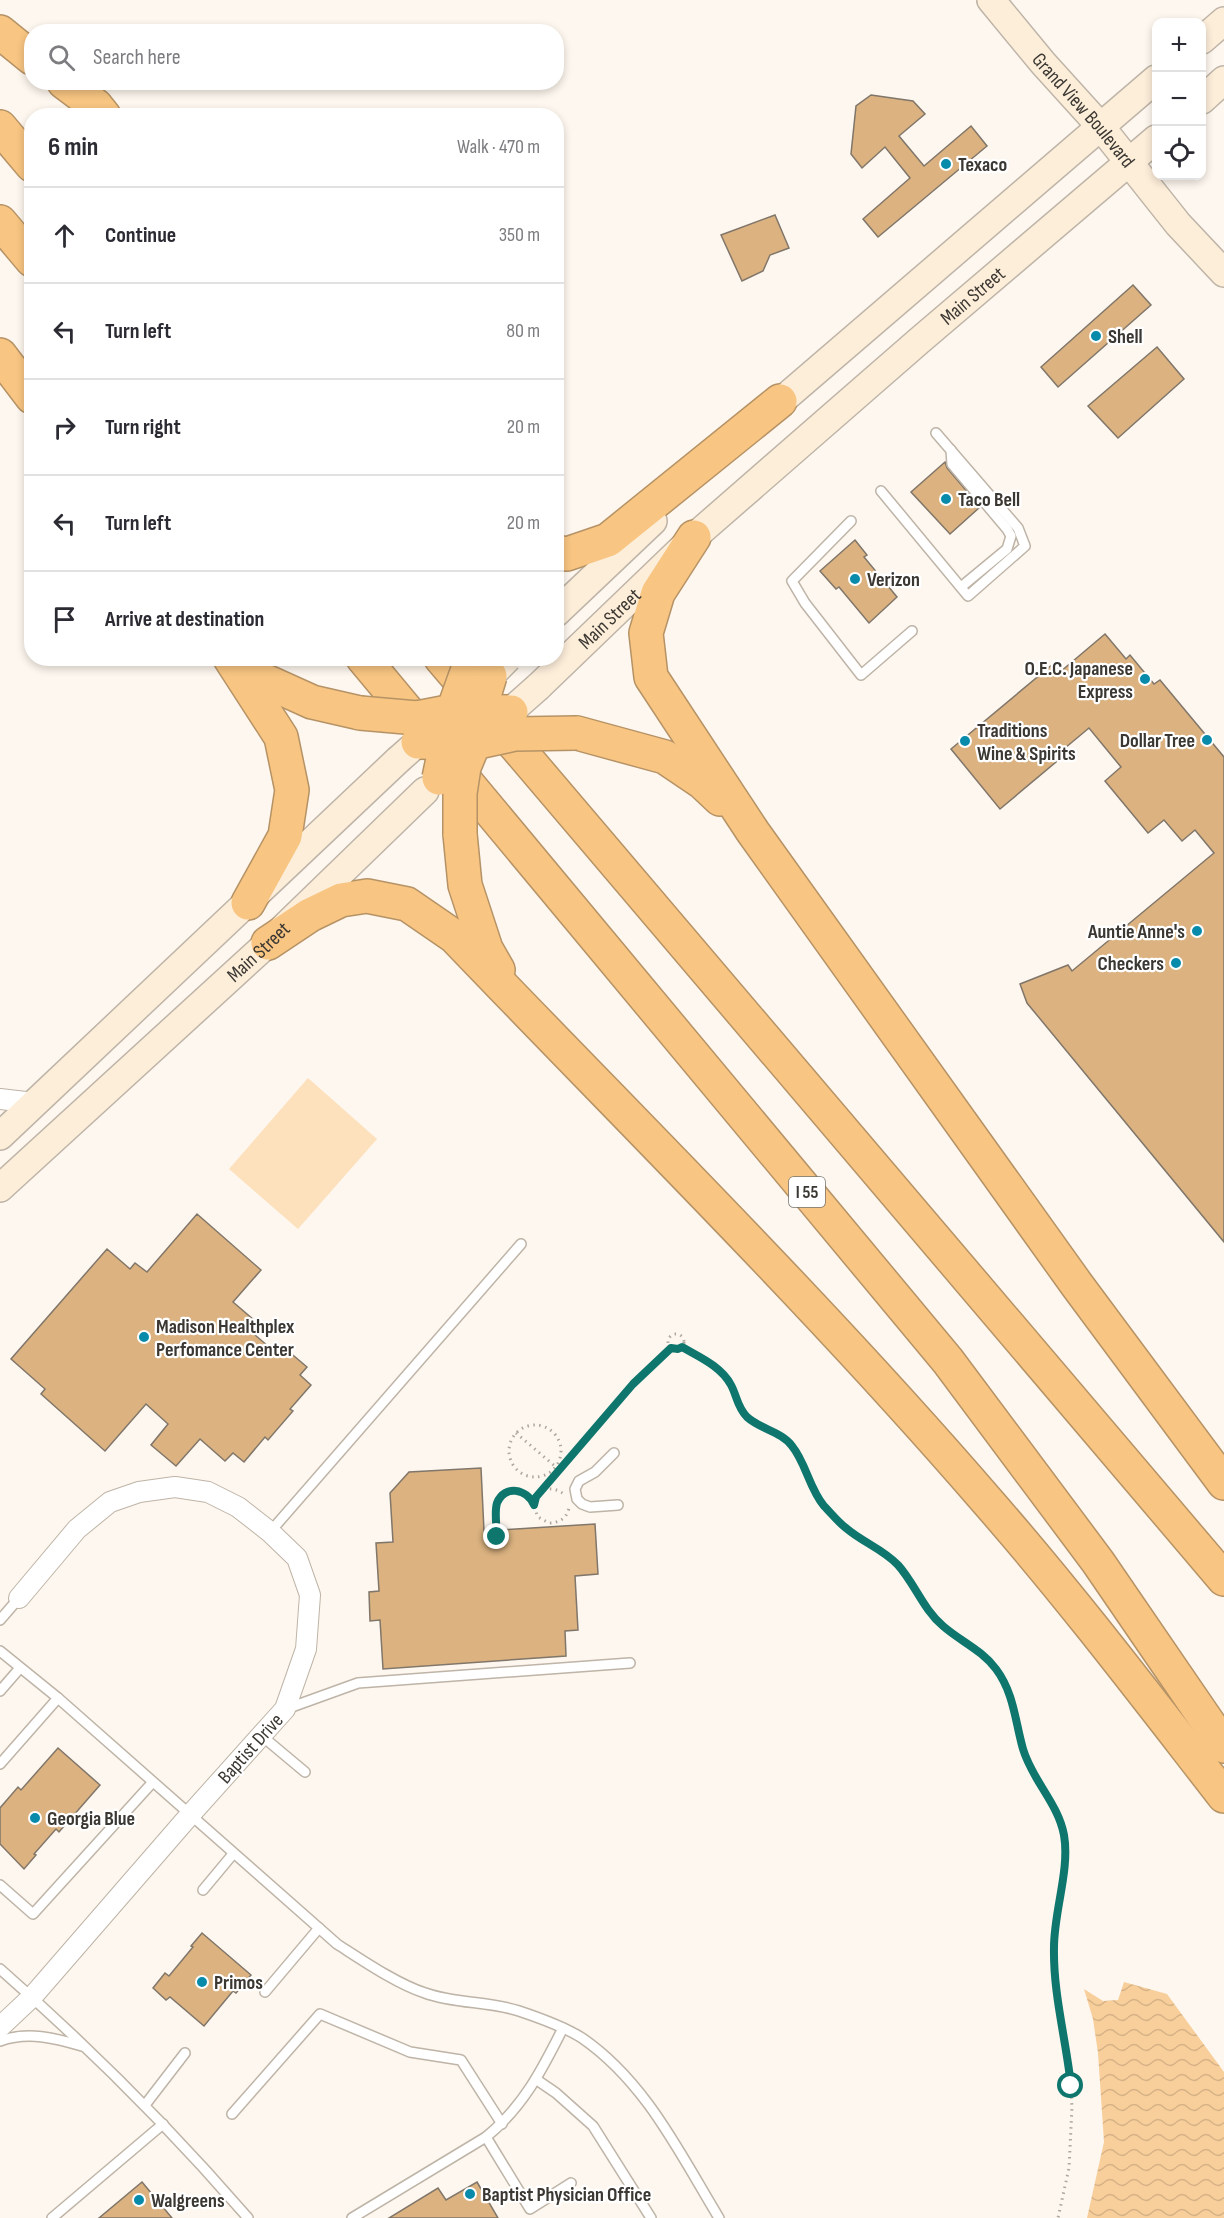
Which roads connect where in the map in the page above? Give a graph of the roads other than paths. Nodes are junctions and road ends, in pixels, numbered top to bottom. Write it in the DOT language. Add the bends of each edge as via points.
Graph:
graph roads {
  1 [pos="992,0"];
  2 [pos="1224,21"];
  3 [pos="0,32"];
  4 [pos="1206,37"];
  5 [pos="24,52"];
  6 [pos="1224,80"];
  7 [pos="1152,82"];
  8 [pos="75,90"];
  9 [pos="1206,96"];
  10 [pos="98,108"];
  11 [pos="0,127"];
  12 [pos="1101,127"];
  13 [pos="1152,142"];
  14 [pos="24,156"];
  15 [pos="1128,163"];
  16 [pos="0,222"];
  17 [pos="24,250"];
  18 [pos="1224,273"];
  19 [pos="0,355"];
  20 [pos="24,386"];
  21 [pos="780,401"];
  22 [pos="936,433"];
  23 [pos="951,450"];
  24 [pos="881,491"];
  25 [pos="851,521"];
  26 [pos="694,537"];
  27 [pos="564,553"];
  28 [pos="961,587"];
  29 [pos="564,605"];
  30 [pos="912,631"];
  31 [pos="564,662"];
  32 [pos="236,666"];
  33 [pos="239,666"];
  34 [pos="370,666"];
  35 [pos="448,666"];
  36 [pos="489,666"];
  37 [pos="560,666"];
  38 [pos="511,712"];
  39 [pos="445,735"];
  40 [pos="432,785"];
  41 [pos="753,832"];
  42 [pos="248,903"];
  43 [pos="268,943"];
  44 [pos="512,997"];
  45 [pos="0,1099"];
  46 [pos="34,1103"];
  47 [pos="0,1136"];
  48 [pos="0,1188"];
  49 [pos="521,1244"];
  50 [pos="614,1453"];
  51 [pos="1224,1483"];
  52 [pos="618,1505"];
  53 [pos="270,1532"];
  54 [pos="1224,1579"];
  55 [pos="19,1598"];
  56 [pos="0,1620"];
  57 [pos="0,1651"];
  58 [pos="630,1663"];
  59 [pos="20,1668"];
  60 [pos="0,1691"];
  61 [pos="58,1698"];
  62 [pos="285,1709"];
  63 [pos="262,1736"];
  64 [pos="1224,1746"];
  65 [pos="0,1764"];
  66 [pos="305,1772"];
  67 [pos="152,1783"];
  68 [pos="1224,1796"];
  69 [pos="189,1816"];
  70 [pos="233,1854"];
  71 [pos="0,1885"];
  72 [pos="203,1890"];
  73 [pos="319,1929"];
  74 [pos="0,1970"];
  75 [pos="266,1992"];
  76 [pos="32,1997"];
  77 [pos="0,2027"];
  78 [pos="563,2028"];
  79 [pos="0,2041"];
  80 [pos="86,2047"];
  81 [pos="185,2053"];
  82 [pos="537,2079"];
  83 [pos="145,2105"];
  84 [pos="232,2114"];
  85 [pos="162,2124"];
  86 [pos="502,2124"];
  87 [pos="486,2137"];
  88 [pos="571,2183"];
  89 [pos="52,2218"];
  90 [pos="248,2218"];
  91 [pos="352,2218"];
  92 [pos="651,2218"];
  93 [pos="719,2218"];
  1 -- 12 [label="main road, Grand View Boulevard"];
  2 -- 4 [label="main road"];
  3 -- 5 [label="highway"];
  6 -- 9 [label="main road"];
  7 -- 12 [label="main road, Main Street"];
  8 -- 10 [label="highway"];
  11 -- 14 [label="highway"];
  12 -- 15 [label="main road, Grand View Boulevard"];
  12 -- 21 [label="main road, Main Street"];
  13 -- 15 [label="main road, Main Street"];
  15 -- 18 [label="main road, Grand View Boulevard"];
  15 -- 26 [label="main road, Main Street"];
  16 -- 17 [label="highway"];
  19 -- 20 [label="highway"];
  21 -- 27 [label="highway" via="608,540"];
  21 -- 29 [label="main road, Main Street"];
  22 -- 23 [label="lane"];
  23 -- 28 [label="lane" via="952,464 1011,536 1007,549"];
  23 -- 28 [label="lane" via="1018,528 1026,546 968,596"];
  24 -- 28 [label="lane"];
  25 -- 30 [label="lane" via="792,581 861,675"];
  26 -- 31 [label="main road, Main Street, bridge"];
  26 -- 41 [label="highway" via="658,593 646,633 651,678"];
  32 -- 42 [label="highway" via="281,737 292,790 285,836"];
  33 -- 39 [label="highway, bridge" via="312,702 360,713 417,718"];
  34 -- 64 [label="highway, I 55" via="948,1361 1098,1562"];
  35 -- 54 [label="highway"];
  36 -- 39 [label="highway, bridge"];
  37 -- 38 [label="main road, Main Street, bridge"];
  38 -- 39 [label="highway, bridge"];
  39 -- 40 [label="highway, bridge"];
  39 -- 41 [label="highway, bridge" via="577,733 665,757 702,782"];
  39 -- 42 [label="main road"];
  39 -- 44 [label="highway, bridge" via="464,767 460,834 465,885 486,949"];
  40 -- 43 [label="main road, Main Street"];
  41 -- 51 [label="highway" via="1077,1285"];
  42 -- 46 [label="main road"];
  43 -- 44 [label="highway" via="341,900 367,896 407,904 455,937"];
  43 -- 48 [label="main road, Main Street"];
  44 -- 68 [label="highway" via="808,1303 988,1501"];
  45 -- 46 [label="street"];
  46 -- 47 [label="main road"];
  49 -- 53 [label="lane"];
  50 -- 52 [label="lane" via="596,1472 579,1481 575,1489 577,1498 590,1507"];
  53 -- 55 [label="street, Baptist Drive" via="238,1507 208,1492 174,1487 139,1492 110,1502 77,1530"];
  53 -- 62 [label="street, Baptist Drive" via="297,1558 310,1594 306,1649"];
  55 -- 56 [label="lane"];
  57 -- 59 [label="lane"];
  58 -- 62 [label="lane" via="358,1683"];
  59 -- 60 [label="lane"];
  59 -- 61 [label="lane"];
  61 -- 65 [label="lane"];
  61 -- 67 [label="lane"];
  62 -- 63 [label="street, Baptist Drive"];
  63 -- 66 [label="lane"];
  63 -- 69 [label="street, Baptist Drive"];
  67 -- 69 [label="lane"];
  67 -- 71 [label="lane" via="33,1914"];
  69 -- 70 [label="lane"];
  69 -- 76 [label="street, Baptist Drive"];
  70 -- 72 [label="lane"];
  70 -- 73 [label="lane"];
  73 -- 75 [label="lane"];
  73 -- 78 [label="lane" via="373,1967 425,1993 517,2011"];
  74 -- 76 [label="lane"];
  76 -- 77 [label="street, Baptist Drive"];
  76 -- 80 [label="lane"];
  78 -- 82 [label="lane"];
  78 -- 93 [label="lane" via="581,2038 630,2080 654,2111"];
  79 -- 80 [label="lane" via="37,2035"];
  80 -- 83 [label="lane"];
  81 -- 83 [label="lane"];
  82 -- 86 [label="lane"];
  82 -- 92 [label="lane" via="593,2126"];
  83 -- 85 [label="lane"];
  84 -- 86 [label="lane" via="320,2014 410,2052 461,2060"];
  85 -- 89 [label="lane"];
  85 -- 90 [label="lane"];
  86 -- 87 [label="lane"];
  87 -- 88 [label="lane" via="530,2209"];
  87 -- 91 [label="lane"];
}
